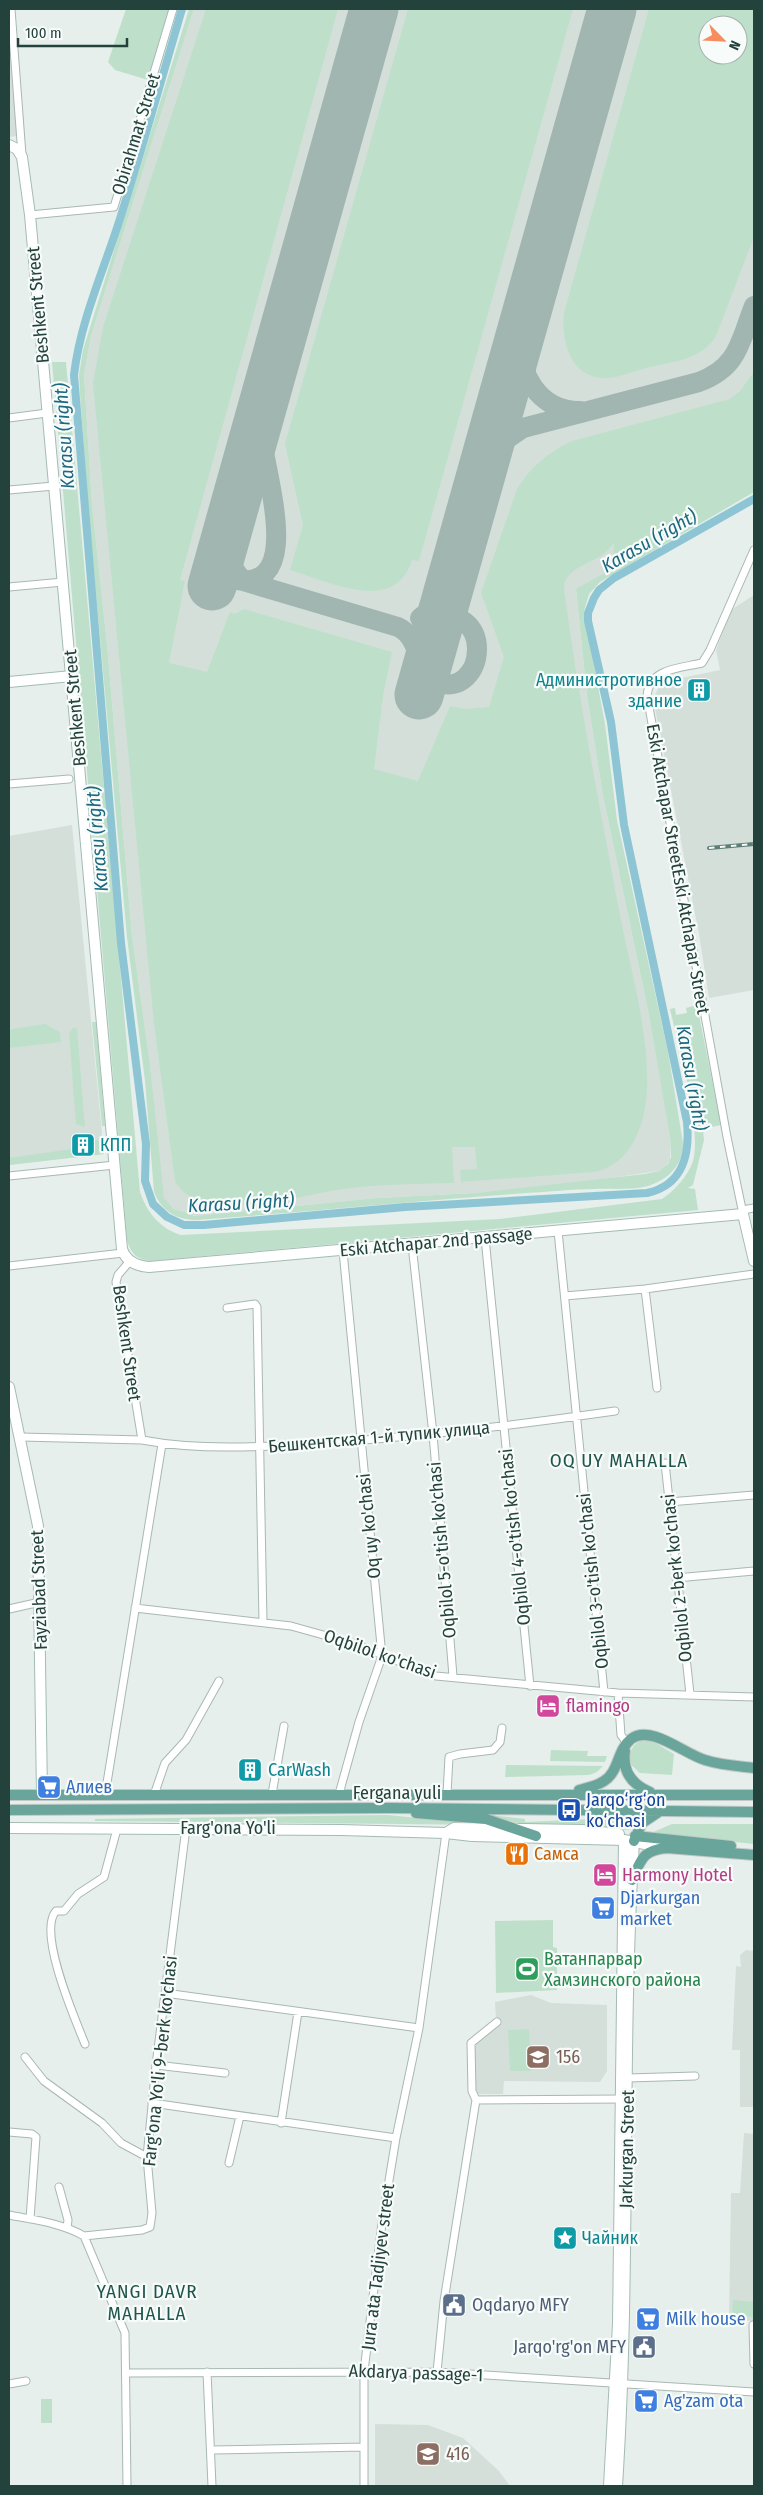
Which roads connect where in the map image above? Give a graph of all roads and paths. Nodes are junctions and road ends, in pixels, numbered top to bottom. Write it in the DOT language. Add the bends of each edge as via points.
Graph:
graph roads {
  1 [pos="11,9"];
  2 [pos="173,9"];
  3 [pos="21,137"];
  4 [pos="12,146"];
  5 [pos="22,160"];
  6 [pos="30,215"];
  7 [pos="48,413"];
  8 [pos="9,418"];
  9 [pos="54,486"];
  10 [pos="9,490"];
  11 [pos="754,550"];
  12 [pos="63,582"];
  13 [pos="9,587"];
  14 [pos="72,676"];
  15 [pos="9,682"];
  16 [pos="69,779"];
  17 [pos="9,784"];
  18 [pos="115,1164"];
  19 [pos="9,1176"];
  20 [pos="754,1208"];
  21 [pos="743,1212"];
  22 [pos="558,1231"];
  23 [pos="485,1238"];
  24 [pos="412,1245"];
  25 [pos="343,1251"];
  26 [pos="127,1257"];
  27 [pos="754,1261"];
  28 [pos="9,1266"];
  29 [pos="754,1274"];
  30 [pos="645,1289"];
  31 [pos="565,1296"];
  32 [pos="227,1308"];
  33 [pos="657,1388"];
  34 [pos="9,1390"];
  35 [pos="615,1412"];
  36 [pos="577,1417"];
  37 [pos="503,1426"];
  38 [pos="433,1434"];
  39 [pos="21,1436"];
  40 [pos="142,1440"];
  41 [pos="360,1440"];
  42 [pos="162,1444"];
  43 [pos="260,1447"];
  44 [pos="664,1463"];
  45 [pos="754,1496"];
  46 [pos="669,1502"];
  47 [pos="754,1571"];
  48 [pos="676,1578"];
  49 [pos="40,1602"];
  50 [pos="135,1608"];
  51 [pos="9,1609"];
  52 [pos="263,1622"];
  53 [pos="382,1656"];
  54 [pos="453,1676"];
  55 [pos="219,1681"];
  56 [pos="530,1686"];
  57 [pos="604,1692"];
  58 [pos="618,1693"];
  59 [pos="690,1694"];
  60 [pos="754,1697"];
  61 [pos="284,1726"];
  62 [pos="502,1728"];
  63 [pos="627,1743"];
  64 [pos="754,1768"];
  65 [pos="658,1793"];
  66 [pos="272,1794"];
  67 [pos="339,1794"];
  68 [pos="447,1794"];
  69 [pos="569,1794"];
  70 [pos="754,1794"];
  71 [pos="9,1795"];
  72 [pos="42,1795"];
  73 [pos="154,1795"];
  74 [pos="105,1796"];
  75 [pos="388,1808"];
  76 [pos="9,1810"];
  77 [pos="664,1810"];
  78 [pos="754,1812"];
  79 [pos="9,1828"];
  80 [pos="186,1828"];
  81 [pos="117,1829"];
  82 [pos="514,1829"];
  83 [pos="446,1833"];
  84 [pos="536,1836"];
  85 [pos="631,1839"];
  86 [pos="602,1840"];
  87 [pos="667,1848"];
  88 [pos="754,1848"];
  89 [pos="754,1855"];
  90 [pos="622,1862"];
  91 [pos="632,1880"];
  92 [pos="165,1993"];
  93 [pos="298,2012"];
  94 [pos="497,2022"];
  95 [pos="419,2028"];
  96 [pos="85,2044"];
  97 [pos="25,2057"];
  98 [pos="156,2066"];
  99 [pos="225,2073"];
  100 [pos="695,2076"];
  101 [pos="628,2078"];
  102 [pos="624,2099"];
  103 [pos="476,2100"];
  104 [pos="152,2103"];
  105 [pos="240,2116"];
  106 [pos="281,2122"];
  107 [pos="9,2132"];
  108 [pos="396,2138"];
  109 [pos="147,2157"];
  110 [pos="229,2164"];
  111 [pos="59,2187"];
  112 [pos="9,2216"];
  113 [pos="30,2219"];
  114 [pos="67,2228"];
  115 [pos="84,2236"];
  116 [pos="753,2325"];
  117 [pos="754,2364"];
  118 [pos="364,2371"];
  119 [pos="208,2372"];
  120 [pos="437,2372"];
  121 [pos="126,2373"];
  122 [pos="26,2381"];
  123 [pos="620,2383"];
  124 [pos="9,2384"];
  125 [pos="754,2392"];
  126 [pos="363,2447"];
  127 [pos="212,2450"];
  128 [pos="127,2486"];
  129 [pos="212,2486"];
  130 [pos="364,2486"];
  131 [pos="609,2486"];
  132 [pos="617,2486"];
  1 -- 3 [label="street"];
  2 -- 6 [label="street, Obirahmat Street" via="114,207"];
  3 -- 4 [label="street"];
  3 -- 5 [label="street"];
  4 -- 5 [label="street, Beshkent Street"];
  5 -- 6 [label="street, Beshkent Street"];
  6 -- 7 [label="street, Beshkent Street"];
  7 -- 8 [label="street"];
  7 -- 9 [label="street, Beshkent Street"];
  9 -- 10 [label="street"];
  9 -- 12 [label="street, Beshkent Street"];
  11 -- 21 [label="street" via="702,663 661,673 652,680 647,696"];
  12 -- 13 [label="street"];
  12 -- 14 [label="street, Beshkent Street"];
  14 -- 15 [label="street"];
  14 -- 18 [label="street, Beshkent Street"];
  16 -- 17 [label="street"];
  18 -- 19 [label="street"];
  18 -- 26 [label="street, Beshkent Street"];
  20 -- 21 [label="street, Eski Atchapar 2nd passage"];
  21 -- 22 [label="street, Eski Atchapar 2nd passage"];
  21 -- 27 [label="street"];
  22 -- 23 [label="street, Eski Atchapar 2nd passage"];
  22 -- 31 [label="street, Oqbilol 3-o'tish ko'chasi"];
  23 -- 24 [label="street, Eski Atchapar 2nd passage"];
  23 -- 37 [label="street, Oqbilol 4-o'tish ko'chasi"];
  24 -- 25 [label="street, Eski Atchapar 2nd passage"];
  24 -- 38 [label="street, Oqbilol 5-o'tish ko'chasi"];
  25 -- 26 [label="street, Eski Atchapar 2nd passage" via="149,1268"];
  25 -- 41 [label="street, Oq uy ko'chasi"];
  26 -- 28 [label="street"];
  26 -- 40 [label="street, Beshkent Street" via="116,1282"];
  29 -- 30 [label="street"];
  30 -- 31 [label="street"];
  30 -- 33 [label="street"];
  31 -- 36 [label="street, Oqbilol 3-o'tish ko'chasi"];
  32 -- 43 [label="street" via="257,1306"];
  34 -- 39 [label="street, Fayziabad Street"];
  35 -- 36 [label="street, Бешкентская 1-й тупик улица"];
  36 -- 37 [label="street, Бешкентская 1-й тупик улица"];
  36 -- 57 [label="street, Oqbilol 3-o'tish ko'chasi"];
  37 -- 38 [label="street, Бешкентская 1-й тупик улица"];
  37 -- 56 [label="street, Oqbilol 4-o'tish ko'chasi"];
  38 -- 41 [label="street, Бешкентская 1-й тупик улица"];
  38 -- 54 [label="street, Oqbilol 5-o'tish ko'chasi"];
  39 -- 40 [label="street, Бешкентская 1-й тупик улица"];
  39 -- 49 [label="street, Fayziabad Street" via="38,1526"];
  40 -- 42 [label="street, Бешкентская 1-й тупик улица"];
  41 -- 43 [label="street, Бешкентская 1-й тупик улица"];
  41 -- 53 [label="street, Oq uy ko'chasi"];
  42 -- 43 [label="street, Бешкентская 1-й тупик улица"];
  42 -- 50 [label="street"];
  43 -- 52 [label="street"];
  44 -- 46 [label="street, Oqbilol 2-berk ko'chasi"];
  45 -- 46 [label="street"];
  46 -- 48 [label="street, Oqbilol 2-berk ko'chasi"];
  47 -- 48 [label="street"];
  48 -- 59 [label="street, Oqbilol 2-berk ko'chasi"];
  49 -- 51 [label="street"];
  49 -- 72 [label="street, Fayziabad Street"];
  50 -- 52 [label="street, Oqbilol ko'chasi"];
  50 -- 74 [label="street"];
  52 -- 53 [label="street, Oqbilol ko'chasi" via="319,1633"];
  53 -- 54 [label="street, Oqbilol ko'chasi" via="436,1676"];
  53 -- 67 [label="street, Oq uy ko'chasi"];
  54 -- 56 [label="street, Oqbilol ko'chasi"];
  55 -- 73 [label="street" via="186,1740 165,1763"];
  56 -- 57 [label="street, Oqbilol ko'chasi"];
  57 -- 58 [label="street, Oqbilol ko'chasi"];
  58 -- 59 [label="street, Oqbilol ko'chasi"];
  58 -- 63 [label="street" via="621,1735"];
  59 -- 60 [label="street, Oqbilol ko'chasi"];
  61 -- 66 [label="street"];
  62 -- 68 [label="street" via="500,1742 493,1750 449,1757"];
  63 -- 64 [label="main road" via="638,1735 654,1735 703,1760"];
  63 -- 65 [label="main road" via="624,1756 627,1774 642,1788"];
  63 -- 69 [label="main road" via="606,1780"];
  65 -- 69 [label="main road, Fergana yuli"];
  65 -- 70 [label="main road, Fergana yuli"];
  66 -- 67 [label="main road, Fergana yuli"];
  66 -- 73 [label="main road, Fergana yuli"];
  67 -- 68 [label="main road, Fergana yuli"];
  68 -- 69 [label="main road, Fergana yuli"];
  71 -- 72 [label="main road, Fergana yuli"];
  72 -- 74 [label="main road, Fergana yuli"];
  73 -- 74 [label="main road, Fergana yuli"];
  75 -- 76 [label="main road, Fergana yuli"];
  75 -- 77 [label="main road, Fergana yuli"];
  75 -- 82 [label="main road" via="432,1816 486,1820"];
  77 -- 78 [label="main road, Fergana yuli"];
  77 -- 85 [label="main road" via="646,1818"];
  79 -- 81 [label="street, Farg'ona Yo'li"];
  80 -- 81 [label="street, Farg'ona Yo'li"];
  80 -- 83 [label="street, Farg'ona Yo'li"];
  80 -- 92 [label="street, Farg'ona Yo'li 9-berk ko'chasi"];
  81 -- 96 [label="street" via="104,1877 78,1894 64,1911 56,1911 53,1915 50,1941"];
  82 -- 83 [label="street, Farg'ona Yo'li" via="454,1828"];
  82 -- 84 [label="main road"];
  82 -- 85 [label="street, Farg'ona Yo'li" via="581,1830"];
  83 -- 84 [label="street, Farg'ona Yo'li"];
  83 -- 95 [label="street, Jura аta Tadjiyev street"];
  84 -- 86 [label="street, Farg'ona Yo'li"];
  85 -- 86 [label="street, Farg'ona Yo'li"];
  85 -- 87 [label="street, Farg'ona Yo'li"];
  85 -- 88 [label="main road"];
  85 -- 90 [label="street, Jarkurgan Street"];
  85 -- 91 [label="street, Jarkurgan Street"];
  86 -- 90 [label="street" via="613,1846"];
  87 -- 89 [label="main road"];
  87 -- 91 [label="main road" via="647,1852"];
  90 -- 102 [label="street, Jarkurgan Street"];
  91 -- 101 [label="street, Jarkurgan Street"];
  92 -- 93 [label="street"];
  92 -- 98 [label="street, Farg'ona Yo'li 9-berk ko'chasi"];
  93 -- 95 [label="street"];
  93 -- 106 [label="street"];
  94 -- 103 [label="street" via="471,2043 472,2091"];
  95 -- 108 [label="street, Jura аta Tadjiyev street"];
  97 -- 109 [label="street" via="44,2081 102,2123 121,2143"];
  98 -- 99 [label="street"];
  98 -- 104 [label="street, Farg'ona Yo'li 9-berk ko'chasi"];
  100 -- 101 [label="street"];
  101 -- 102 [label="street, Jarkurgan Street"];
  102 -- 103 [label="street"];
  102 -- 123 [label="street, Jarkurgan Street"];
  103 -- 120 [label="street" via="444,2301"];
  104 -- 105 [label="street"];
  104 -- 109 [label="street, Farg'ona Yo'li 9-berk ko'chasi"];
  105 -- 106 [label="street"];
  105 -- 110 [label="street"];
  106 -- 108 [label="street"];
  107 -- 113 [label="street" via="36,2137"];
  108 -- 118 [label="street, Jura аta Tadjiyev street"];
  109 -- 115 [label="street, Farg'ona Yo'li 9-berk ko'chasi" via="152,2213 150,2227"];
  111 -- 114 [label="street" via="68,2220"];
  112 -- 113 [label="street"];
  113 -- 114 [label="street"];
  114 -- 115 [label="street"];
  115 -- 121 [label="street" via="125,2333"];
  116 -- 117 [label="street"];
  118 -- 119 [label="street, Akdarya passage-1"];
  118 -- 120 [label="street, Akdarya passage-1"];
  118 -- 126 [label="street, Jura аta Tadjiyev street"];
  119 -- 121 [label="street, Akdarya passage-1"];
  119 -- 127 [label="street"];
  120 -- 123 [label="street, Akdarya passage-1"];
  121 -- 128 [label="street"];
  122 -- 124 [label="street"];
  123 -- 125 [label="street, Akdarya passage-1"];
  123 -- 131 [label="street, Jarkurgan Street"];
  123 -- 132 [label="street, Jarkurgan Street"];
  126 -- 127 [label="street"];
  126 -- 130 [label="street, Jura аta Tadjiyev street"];
  127 -- 129 [label="street"];
}
